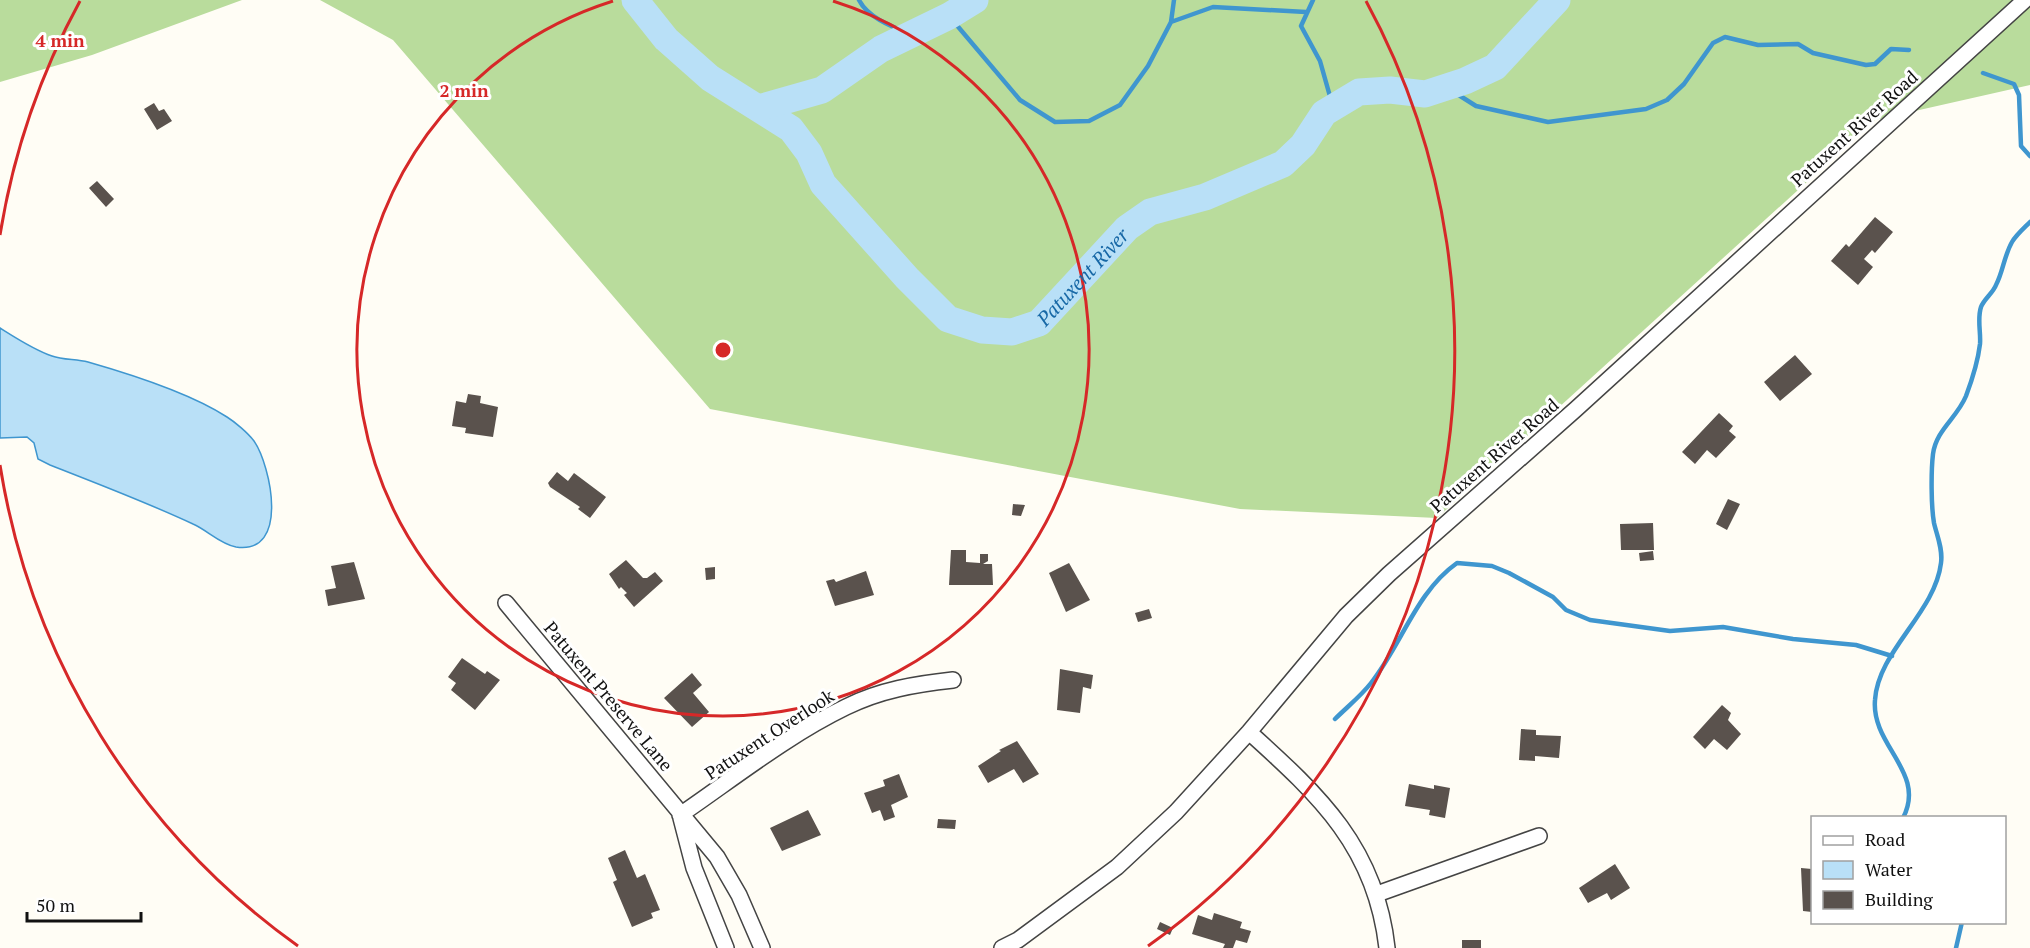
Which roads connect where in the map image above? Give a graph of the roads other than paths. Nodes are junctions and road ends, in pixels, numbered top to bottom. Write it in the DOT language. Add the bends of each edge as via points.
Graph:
graph roads {
  1 [pos="2025,0"];
  2 [pos="506,603"];
  3 [pos="952,680"];
  4 [pos="1249,732"];
  5 [pos="680,815"];
  6 [pos="1539,836"];
  7 [pos="1377,894"];
  8 [pos="726,948"];
  9 [pos="762,948"];
  10 [pos="1002,948"];
  11 [pos="1387,948"];
  1 -- 4 [label="street, Patuxent River Road" via="1389,574 1346,616"];
  2 -- 5 [label="street, Patuxent Preserve Lane"];
  3 -- 5 [label="street, Patuxent Overlook" via="910,685 847,706"];
  4 -- 7 [label="street" via="1336,817"];
  4 -- 10 [label="street, Patuxent River Road" via="1176,812 1117,867"];
  5 -- 8 [label="street, Patuxent Preserve Lane" via="694,868"];
  5 -- 9 [label="street, Patuxent Preserve Lane" via="717,857"];
  6 -- 7 [label="street"];
  7 -- 11 [label="street"];
}
